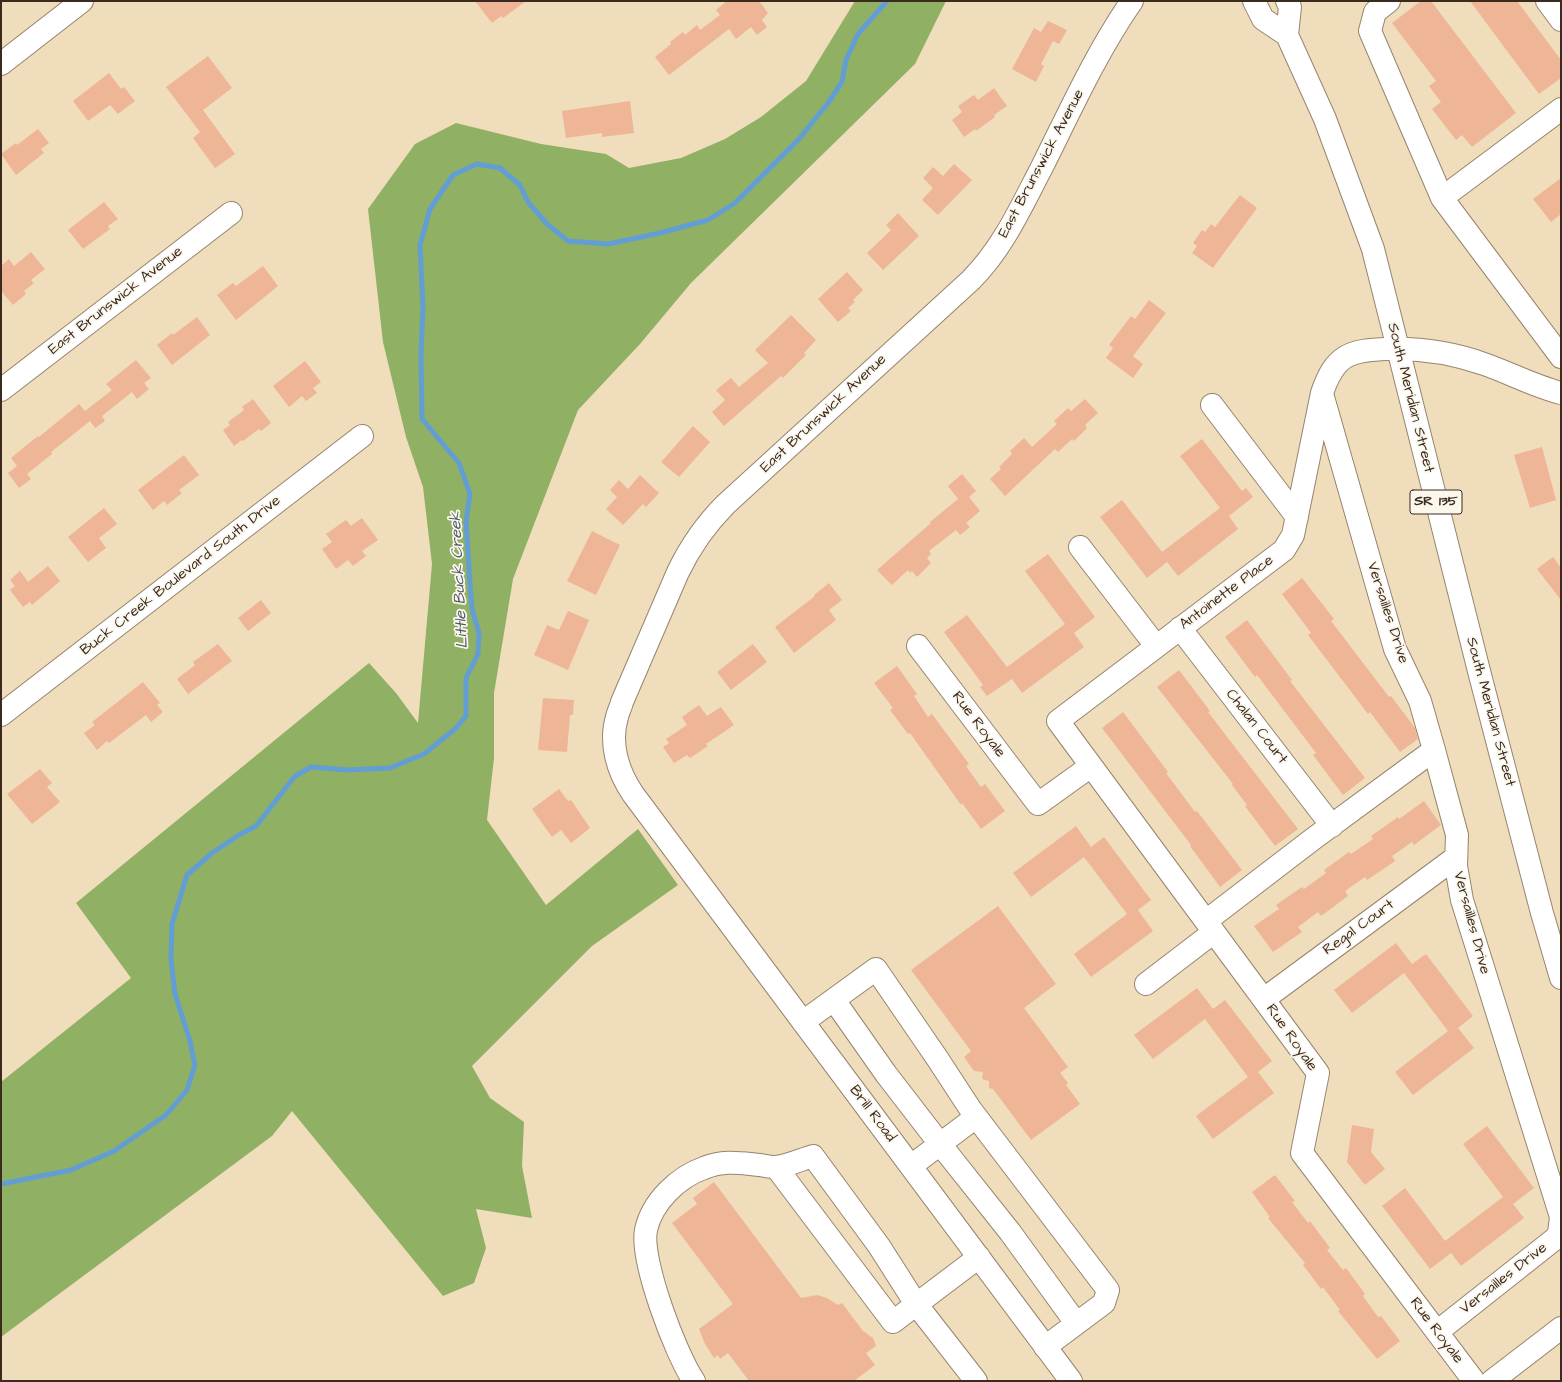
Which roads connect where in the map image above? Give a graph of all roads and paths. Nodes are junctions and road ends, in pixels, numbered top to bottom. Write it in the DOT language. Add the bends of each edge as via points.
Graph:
graph roads {
  1 [pos="1132,1"];
  2 [pos="1254,1"];
  3 [pos="1287,1"];
  4 [pos="1389,1"];
  5 [pos="1547,1"];
  6 [pos="74,3"];
  7 [pos="1561,20"];
  8 [pos="1287,35"];
  9 [pos="1,64"];
  10 [pos="1561,109"];
  11 [pos="1442,198"];
  12 [pos="231,213"];
  13 [pos="1398,349"];
  14 [pos="1561,357"];
  15 [pos="1,390"];
  16 [pos="1322,393"];
  17 [pos="1561,393"];
  18 [pos="1212,405"];
  19 [pos="362,436"];
  20 [pos="1297,517"];
  21 [pos="1080,547"];
  22 [pos="1180,628"];
  23 [pos="918,646"];
  24 [pos="1156,646"];
  25 [pos="1,715"];
  26 [pos="1434,750"];
  27 [pos="1091,766"];
  28 [pos="1332,826"];
  29 [pos="673,848"];
  30 [pos="1455,858"];
  31 [pos="1210,926"];
  32 [pos="1561,978"];
  33 [pos="1146,984"];
  34 [pos="1264,999"];
  35 [pos="834,1000"];
  36 [pos="803,1022"];
  37 [pos="976,1116"];
  38 [pos="940,1144"];
  39 [pos="911,1166"];
  40 [pos="776,1167"];
  41 [pos="979,1257"];
  42 [pos="916,1304"];
  43 [pos="1076,1323"];
  44 [pos="1561,1328"];
  45 [pos="1437,1332"];
  46 [pos="1045,1346"];
  47 [pos="694,1381"];
  48 [pos="976,1381"];
  49 [pos="1071,1381"];
  50 [pos="1474,1381"];
  51 [pos="1492,1381"];
  1 -- 29 [label="street, East Brunswick Avenue" via="1096,59 1010,230 987,262 971,280 726,504 701,533 685,558 622,702 615,731 616,753 621,774"];
  2 -- 8 [label="street" via="1263,19"];
  3 -- 8 [label="street, South Meridian Street / SR 135" via="1290,7"];
  4 -- 11 [label="street" via="1375,12 1370,31"];
  5 -- 7 [label="street"];
  6 -- 9 [label="street"];
  8 -- 13 [label="street, South Meridian Street / SR 135" via="1327,126 1373,249"];
  10 -- 11 [label="street"];
  11 -- 14 [label="street"];
  12 -- 15 [label="street, East Brunswick Avenue"];
  13 -- 16 [label="street, Antoinette Place" via="1352,353 1334,366"];
  13 -- 17 [label="street, Antoinette Place" via="1456,355"];
  13 -- 32 [label="street, South Meridian Street / SR 135" via="1480,674"];
  16 -- 20 [label="street, Antoinette Place"];
  16 -- 26 [label="street, Versailles Drive" via="1395,649 1420,701"];
  18 -- 20 [label="street"];
  19 -- 25 [label="street, Buck Creek Boulevard South Drive"];
  20 -- 22 [label="street, Antoinette Place" via="1294,535 1284,550"];
  21 -- 24 [label="street"];
  22 -- 24 [label="street, Antoinette Place"];
  22 -- 28 [label="street, Chalan Court"];
  23 -- 27 [label="street, Rue Royale" via="1038,804"];
  24 -- 27 [label="street, Antoinette Place" via="1058,722"];
  26 -- 28 [label="street"];
  26 -- 30 [label="street, Versailles Drive" via="1457,835"];
  27 -- 31 [label="street, Rue Royale"];
  28 -- 31 [label="street"];
  29 -- 36 [label="street, Brill Road"];
  30 -- 34 [label="street, Regal Court"];
  30 -- 45 [label="street, Versailles Drive" via="1462,900 1561,1220 1556,1238"];
  31 -- 33 [label="street"];
  31 -- 34 [label="street, Rue Royale"];
  34 -- 45 [label="street, Rue Royale" via="1318,1073 1302,1153"];
  35 -- 36 [label="street"];
  35 -- 37 [label="street" via="876,969"];
  35 -- 38 [label="street"];
  36 -- 39 [label="street, Brill Road"];
  37 -- 38 [label="street"];
  37 -- 43 [label="street" via="1108,1290 1104,1303"];
  38 -- 39 [label="street"];
  38 -- 43 [label="street" via="1010,1232"];
  39 -- 41 [label="street, Brill Road"];
  40 -- 42 [label="street" via="813,1156 879,1246"];
  40 -- 42 [label="street" via="893,1322"];
  40 -- 47 [label="street" via="726,1162 704,1168 688,1175 674,1186 651,1213 646,1230 647,1261 662,1309"];
  41 -- 42 [label="street"];
  41 -- 46 [label="street, Brill Road"];
  42 -- 48 [label="street"];
  43 -- 46 [label="street"];
  44 -- 51 [label="street"];
  45 -- 50 [label="street, Rue Royale"];
  46 -- 49 [label="street, Brill Road"];
}
